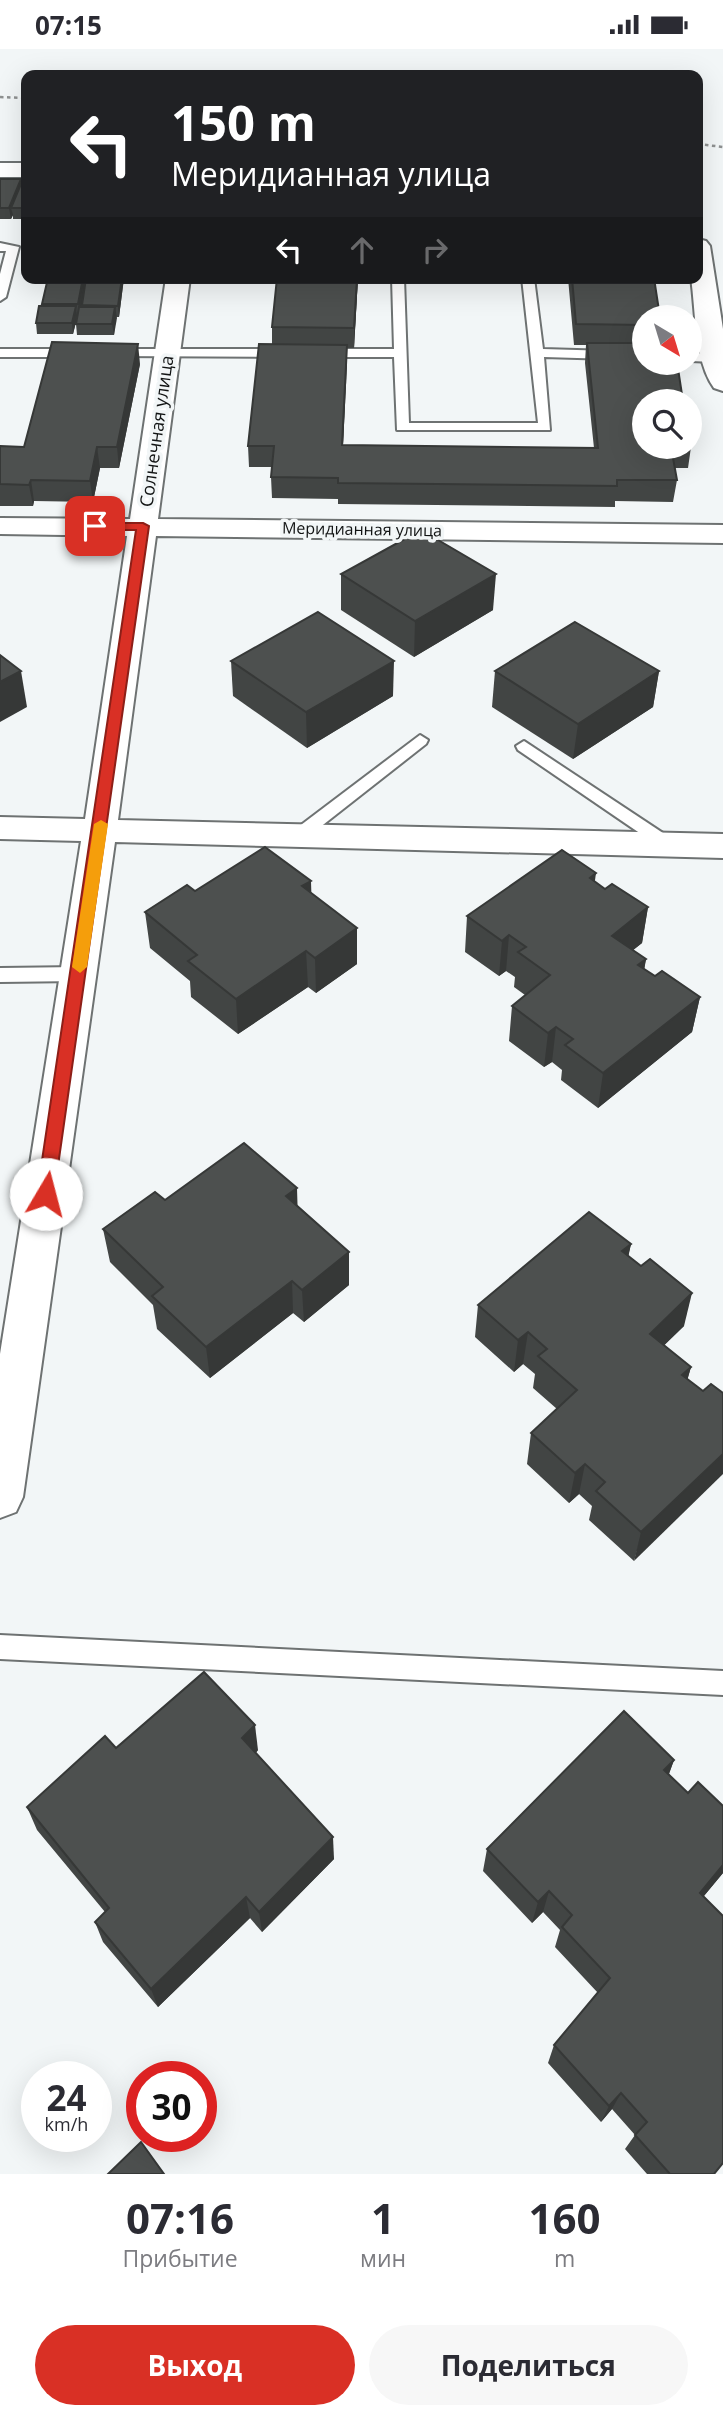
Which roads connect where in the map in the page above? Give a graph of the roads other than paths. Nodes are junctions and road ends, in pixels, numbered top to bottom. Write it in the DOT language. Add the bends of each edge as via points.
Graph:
graph roads {
  1 [pos="0,170"];
  2 [pos="21,170"];
  3 [pos="0,247"];
  4 [pos="703,279"];
  5 [pos="177,284"];
  6 [pos="398,284"];
  7 [pos="529,284"];
  8 [pos="0,297"];
  9 [pos="0,353"];
  10 [pos="83,353"];
  11 [pos="97,353"];
  12 [pos="167,353"];
  13 [pos="400,353"];
  14 [pos="537,353"];
  15 [pos="632,356"];
  16 [pos="702,357"];
  17 [pos="715,358"];
  18 [pos="723,383"];
  19 [pos="0,526"];
  20 [pos="143,526"];
  21 [pos="723,534"];
  22 [pos="420,740"];
  23 [pos="524,746"];
  24 [pos="0,828"];
  25 [pos="100,829"];
  26 [pos="299,835"];
  27 [pos="669,845"];
  28 [pos="723,846"];
  29 [pos="79,974"];
  30 [pos="0,975"];
  31 [pos="0,1497"];
  32 [pos="0,1647"];
  33 [pos="723,1683"];
  1 -- 2 [label="street"];
  3 -- 8 [label="lane" via="13,247"];
  4 -- 17 [label="street"];
  5 -- 12 [label="street, Солнечная улица"];
  6 -- 13 [label="lane"];
  7 -- 14 [label="lane"];
  9 -- 10 [label="lane"];
  11 -- 12 [label="lane"];
  12 -- 13 [label="lane"];
  12 -- 20 [label="street, Солнечная улица"];
  13 -- 14 [label="lane" via="402,428 545,427"];
  14 -- 15 [label="lane"];
  16 -- 17 [label="lane"];
  17 -- 18 [label="street"];
  19 -- 20 [label="street, Меридианная улица"];
  20 -- 21 [label="street, Меридианная улица"];
  20 -- 25 [label="street, Солнечная улица"];
  22 -- 26 [label="lane"];
  23 -- 27 [label="lane"];
  24 -- 25 [label="street"];
  25 -- 26 [label="street"];
  25 -- 29 [label="street, Солнечная улица"];
  26 -- 27 [label="street"];
  27 -- 28 [label="street"];
  29 -- 30 [label="lane"];
  29 -- 31 [label="street, Солнечная улица"];
  32 -- 33 [label="lane"];
}
